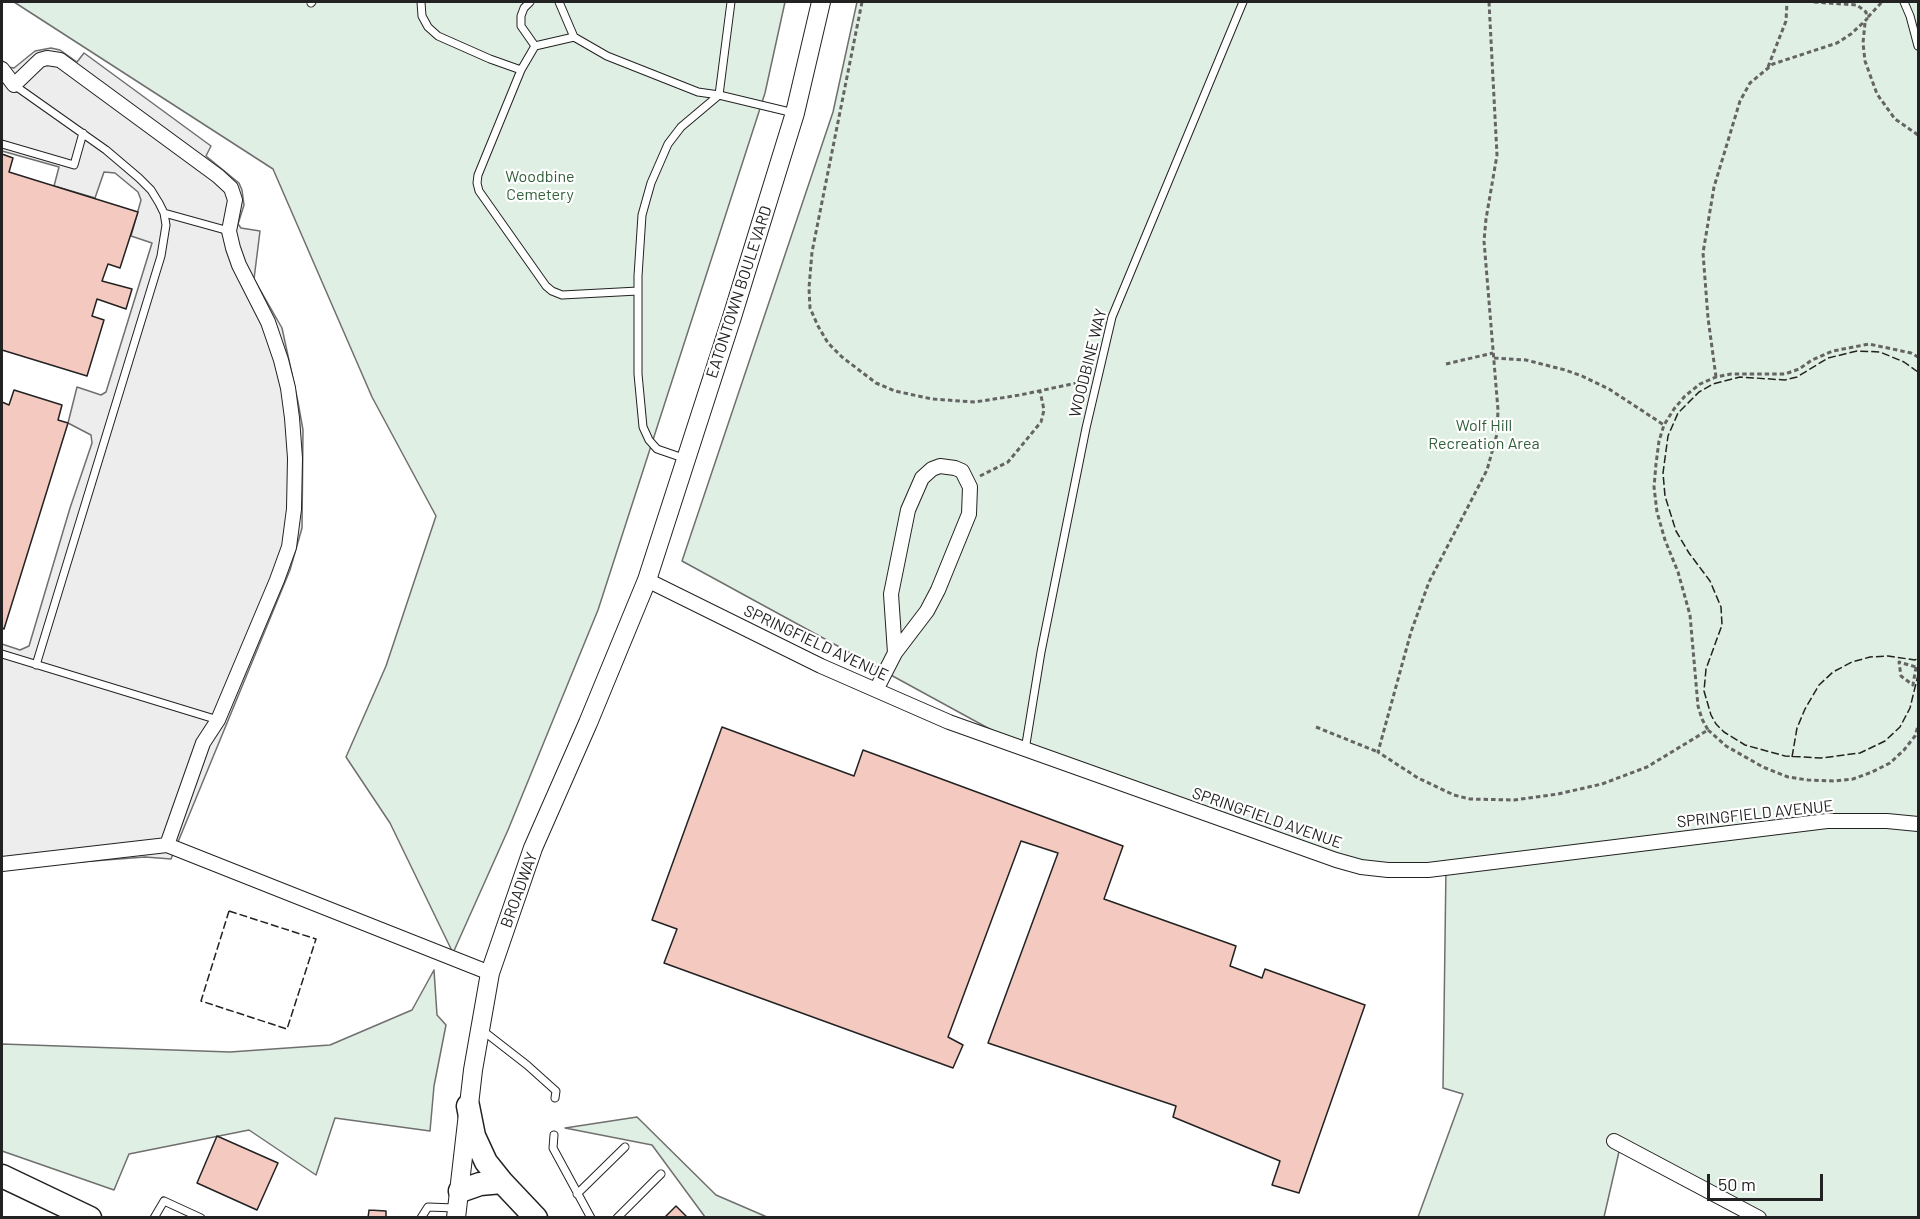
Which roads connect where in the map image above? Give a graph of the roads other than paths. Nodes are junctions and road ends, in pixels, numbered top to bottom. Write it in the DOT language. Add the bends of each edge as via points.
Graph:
graph roads {
  1 [pos="421,2"];
  2 [pos="530,2"];
  3 [pos="560,2"];
  4 [pos="731,2"];
  5 [pos="821,2"];
  6 [pos="1243,2"];
  7 [pos="1904,2"];
  8 [pos="574,37"];
  9 [pos="535,46"];
  10 [pos="1918,46"];
  11 [pos="2,69"];
  12 [pos="521,70"];
  13 [pos="14,85"];
  14 [pos="719,95"];
  15 [pos="795,113"];
  16 [pos="83,133"];
  17 [pos="2,144"];
  18 [pos="164,213"];
  19 [pos="229,231"];
  20 [pos="638,291"];
  21 [pos="686,459"];
  22 [pos="646,580"];
  23 [pos="895,653"];
  24 [pos="2,654"];
  25 [pos="36,665"];
  26 [pos="876,690"];
  27 [pos="218,720"];
  28 [pos="1025,750"];
  29 [pos="1918,824"];
  30 [pos="166,845"];
  31 [pos="2,864"];
  32 [pos="490,973"];
  33 [pos="480,1028"];
  34 [pos="555,1098"];
  35 [pos="468,1106"];
  36 [pos="554,1135"];
  37 [pos="1614,1141"];
  38 [pos="625,1147"];
  39 [pos="661,1174"];
  40 [pos="2,1176"];
  41 [pos="502,1182"];
  42 [pos="577,1194"];
  43 [pos="458,1206"];
  44 [pos="90,1218"];
  45 [pos="154,1218"];
  46 [pos="201,1218"];
  47 [pos="421,1218"];
  48 [pos="536,1218"];
  49 [pos="591,1218"];
  50 [pos="617,1218"];
  51 [pos="1759,1218"];
  1 -- 12 [label="lane" via="422,16 438,36"];
  2 -- 9 [label="lane" via="521,16 521,26"];
  3 -- 8 [label="lane"];
  4 -- 14 [label="lane"];
  5 -- 15 [label="street, EATONTOWN BOULEVARD"];
  6 -- 28 [label="lane, WOODBINE WAY" via="1112,317 1041,652"];
  7 -- 10 [label="lane"];
  8 -- 9 [label="lane"];
  8 -- 14 [label="lane" via="607,56 698,92"];
  9 -- 12 [label="lane"];
  11 -- 13 [label="street"];
  12 -- 20 [label="lane" via="478,175 479,191 552,291 562,295"];
  13 -- 16 [label="lane"];
  13 -- 19 [label="street" via="40,60 53,58 69,66 226,182 235,200"];
  14 -- 15 [label="lane"];
  14 -- 20 [label="lane" via="681,128 661,157 642,215"];
  15 -- 21 [label="street, EATONTOWN BOULEVARD"];
  16 -- 17 [label="lane" via="74,165"];
  16 -- 18 [label="lane" via="139,178"];
  18 -- 19 [label="lane"];
  18 -- 25 [label="lane" via="160,256"];
  19 -- 27 [label="street" via="239,265 268,322 281,360 292,418 295,490 289,547"];
  20 -- 21 [label="lane" via="638,374 643,427 657,449"];
  21 -- 22 [label="street, EATONTOWN BOULEVARD"];
  22 -- 26 [label="street, SPRINGFIELD AVENUE"];
  22 -- 32 [label="street, BROADWAY" via="533,848"];
  23 -- 23 [label="street" via="927,611 969,514 968,481 955,468 932,469 922,478 908,510 891,594"];
  23 -- 26 [label="street"];
  24 -- 25 [label="lane"];
  25 -- 27 [label="lane"];
  26 -- 28 [label="street, SPRINGFIELD AVENUE"];
  27 -- 30 [label="street" via="203,743"];
  28 -- 29 [label="street, SPRINGFIELD AVENUE" via="1336,860 1388,870 1428,870 1827,820"];
  30 -- 31 [label="street"];
  30 -- 32 [label="street"];
  32 -- 33 [label="street, BROADWAY"];
  33 -- 34 [label="lane" via="556,1091"];
  33 -- 35 [label="street, BROADWAY"];
  35 -- 41 [label="highway" via="479,1148"];
  35 -- 43 [label="street, BROADWAY"];
  36 -- 42 [label="lane" via="553,1148"];
  37 -- 51 [label="street"];
  38 -- 42 [label="lane"];
  39 -- 50 [label="lane"];
  40 -- 44 [label="highway"];
  41 -- 43 [label="highway" via="480,1184"];
  41 -- 48 [label="highway"];
  42 -- 49 [label="lane"];
  43 -- 47 [label="lane" via="428,1207"];
  45 -- 46 [label="lane" via="164,1201"];
}
